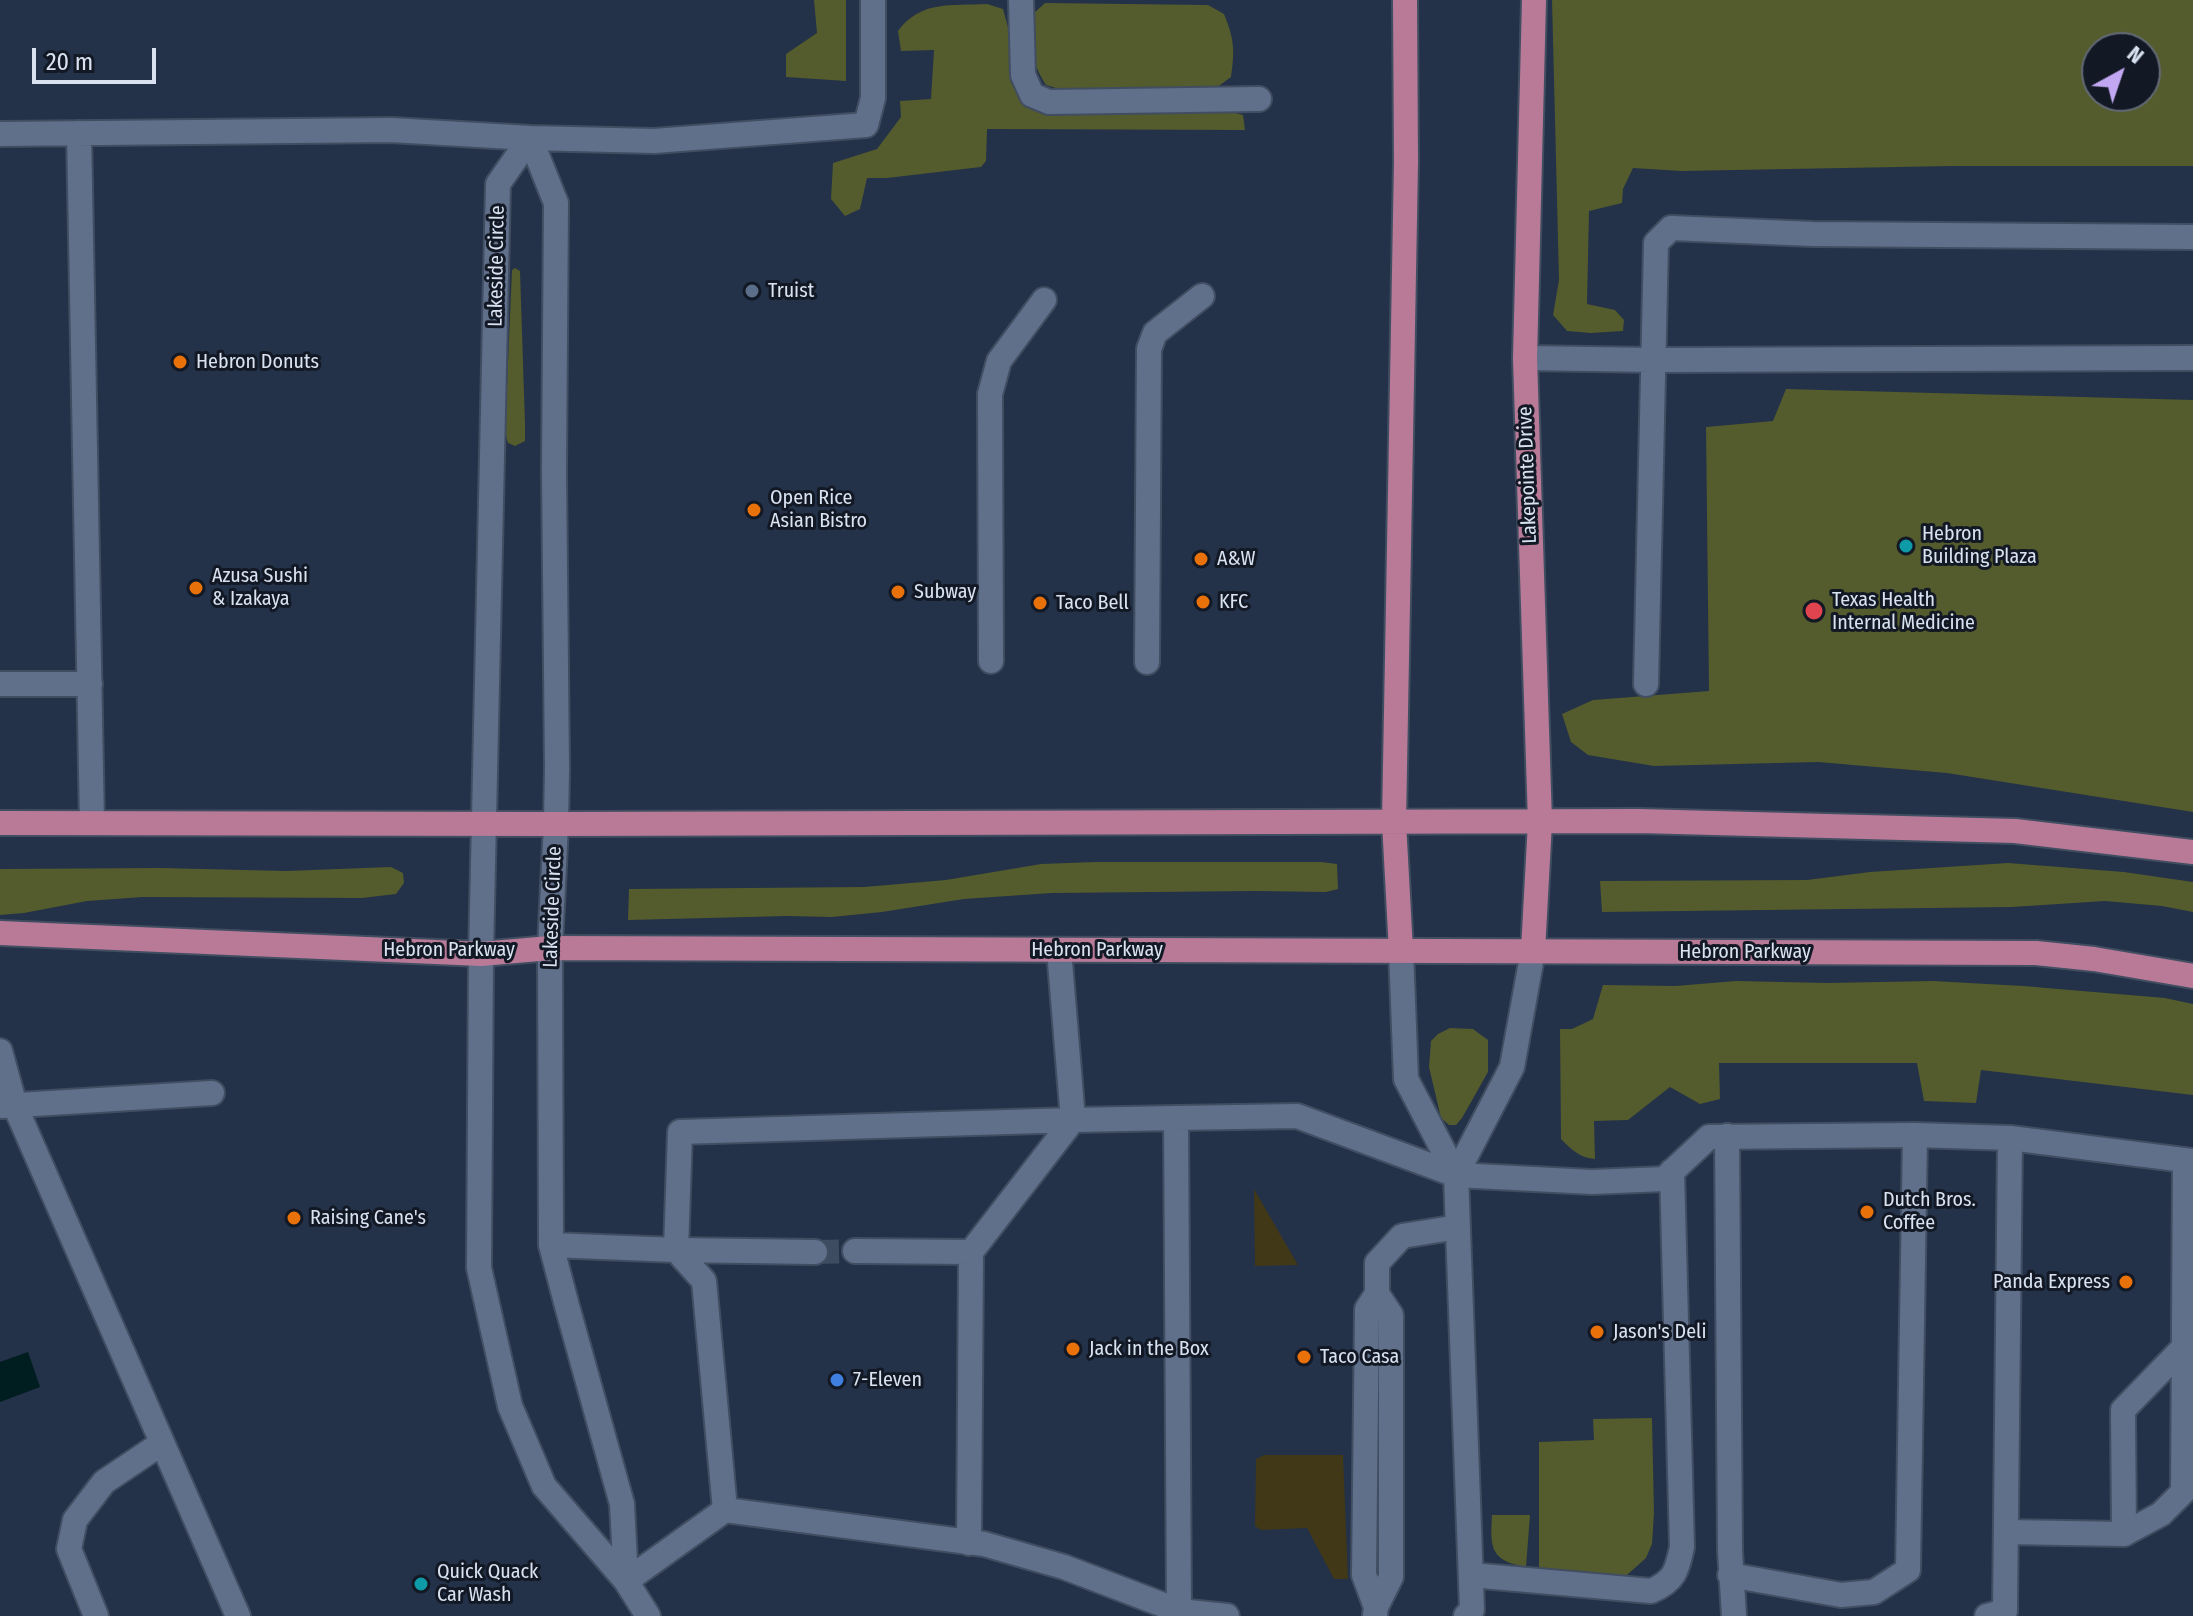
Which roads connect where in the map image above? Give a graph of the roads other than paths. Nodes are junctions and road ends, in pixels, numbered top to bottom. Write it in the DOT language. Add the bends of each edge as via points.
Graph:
graph roads {
  1 [pos="873,0"];
  2 [pos="1021,0"];
  3 [pos="1405,0"];
  4 [pos="1534,0"];
  5 [pos="1259,99"];
  6 [pos="79,133"];
  7 [pos="0,134"];
  8 [pos="530,138"];
  9 [pos="2193,237"];
  10 [pos="1202,296"];
  11 [pos="1044,300"];
  12 [pos="1525,358"];
  13 [pos="2193,358"];
  14 [pos="1654,360"];
  15 [pos="991,661"];
  16 [pos="1147,662"];
  17 [pos="0,684"];
  18 [pos="90,684"];
  19 [pos="1646,684"];
  20 [pos="1394,822"];
  21 [pos="1540,822"];
  22 [pos="0,823"];
  23 [pos="92,823"];
  24 [pos="485,823"];
  25 [pos="556,824"];
  26 [pos="2193,852"];
  27 [pos="0,933"];
  28 [pos="550,948"];
  29 [pos="1059,950"];
  30 [pos="1401,951"];
  31 [pos="1533,951"];
  32 [pos="481,954"];
  33 [pos="2193,976"];
  34 [pos="0,1051"];
  35 [pos="212,1093"];
  36 [pos="8,1106"];
  37 [pos="1176,1118"];
  38 [pos="1073,1120"];
  39 [pos="1915,1135"];
  40 [pos="1727,1136"];
  41 [pos="2010,1138"];
  42 [pos="2189,1161"];
  43 [pos="1672,1171"];
  44 [pos="1456,1175"];
  45 [pos="1458,1227"];
  46 [pos="551,1245"];
  47 [pos="676,1250"];
  48 [pos="855,1251"];
  49 [pos="815,1252"];
  50 [pos="971,1252"];
  51 [pos="2184,1347"];
  52 [pos="162,1443"];
  53 [pos="725,1510"];
  54 [pos="2006,1532"];
  55 [pos="2124,1534"];
  56 [pos="969,1543"];
  57 [pos="1471,1575"];
  58 [pos="1730,1575"];
  59 [pos="626,1581"];
  60 [pos="1179,1611"];
  61 [pos="1375,1612"];
  62 [pos="96,1616"];
  63 [pos="238,1616"];
  64 [pos="648,1616"];
  65 [pos="1227,1616"];
  66 [pos="1466,1616"];
  67 [pos="1734,1616"];
  68 [pos="1987,1616"];
  1 -- 8 [label="street" via="873,98 866,125 654,141"];
  2 -- 5 [label="street" via="1023,75 1032,95 1049,102"];
  3 -- 20 [label="main road"];
  4 -- 12 [label="main road, Lakepointe Drive"];
  6 -- 7 [label="street"];
  6 -- 8 [label="street" via="391,130"];
  6 -- 18 [label="street"];
  8 -- 24 [label="street, Lakeside Circle" via="498,184"];
  8 -- 25 [label="street, Lakeside Circle" via="556,203"];
  9 -- 14 [label="street" via="1671,228 1656,243"];
  10 -- 16 [label="street" via="1155,333 1149,349"];
  11 -- 15 [label="street" via="999,361 990,394"];
  12 -- 14 [label="street"];
  12 -- 21 [label="main road, Lakepointe Drive"];
  13 -- 14 [label="street"];
  14 -- 19 [label="street"];
  17 -- 18 [label="street"];
  18 -- 23 [label="street"];
  20 -- 21 [label="main road"];
  20 -- 25 [label="main road"];
  20 -- 30 [label="main road"];
  21 -- 26 [label="main road" via="2015,831"];
  21 -- 31 [label="main road, Lakepointe Drive"];
  22 -- 23 [label="main road"];
  23 -- 24 [label="main road"];
  24 -- 25 [label="main road"];
  24 -- 32 [label="street, Lakeside Circle"];
  25 -- 28 [label="street, Lakeside Circle"];
  27 -- 32 [label="main road, Hebron Parkway"];
  28 -- 29 [label="main road, Hebron Parkway"];
  28 -- 32 [label="main road, Hebron Parkway"];
  28 -- 46 [label="street, Lakeside Circle"];
  29 -- 30 [label="main road, Hebron Parkway"];
  29 -- 38 [label="street"];
  30 -- 31 [label="main road, Hebron Parkway"];
  30 -- 44 [label="street" via="1406,1079"];
  31 -- 33 [label="main road, Hebron Parkway" via="2036,953"];
  31 -- 44 [label="street" via="1512,1067"];
  32 -- 59 [label="street, Lakeside Circle" via="479,1268 510,1406 544,1486"];
  34 -- 36 [label="street"];
  35 -- 36 [label="street"];
  36 -- 52 [label="street"];
  37 -- 38 [label="street"];
  37 -- 44 [label="street" via="1297,1116"];
  37 -- 60 [label="street"];
  38 -- 47 [label="street" via="680,1132"];
  38 -- 50 [label="street"];
  39 -- 40 [label="street"];
  39 -- 41 [label="street"];
  39 -- 58 [label="street" via="1908,1570 1874,1592 1841,1595"];
  40 -- 43 [label="street" via="1709,1137"];
  40 -- 58 [label="street"];
  41 -- 42 [label="street"];
  41 -- 54 [label="street"];
  42 -- 51 [label="street"];
  43 -- 44 [label="street" via="1664,1179 1592,1182"];
  43 -- 57 [label="street" via="1682,1547 1677,1570 1665,1585 1651,1591"];
  44 -- 45 [label="street"];
  45 -- 57 [label="street"];
  45 -- 61 [label="street" via="1402,1236 1377,1263 1377,1294 1367,1309 1364,1575"];
  46 -- 47 [label="street"];
  46 -- 59 [label="street, Lakeside Circle" via="622,1504"];
  47 -- 49 [label="street"];
  47 -- 53 [label="street" via="704,1281"];
  48 -- 50 [label="street"];
  50 -- 56 [label="street"];
  51 -- 55 [label="street" via="2123,1410"];
  51 -- 55 [label="street" via="2183,1492 2161,1514"];
  52 -- 62 [label="street" via="104,1482 75,1520 69,1549"];
  52 -- 63 [label="street"];
  53 -- 56 [label="street"];
  53 -- 59 [label="street"];
  54 -- 55 [label="street"];
  54 -- 68 [label="street" via="2005,1611"];
  56 -- 60 [label="street" via="1064,1567"];
  57 -- 66 [label="street" via="1472,1610"];
  58 -- 67 [label="street"];
  59 -- 64 [label="street, Lakeside Circle"];
  60 -- 65 [label="street"];
}
